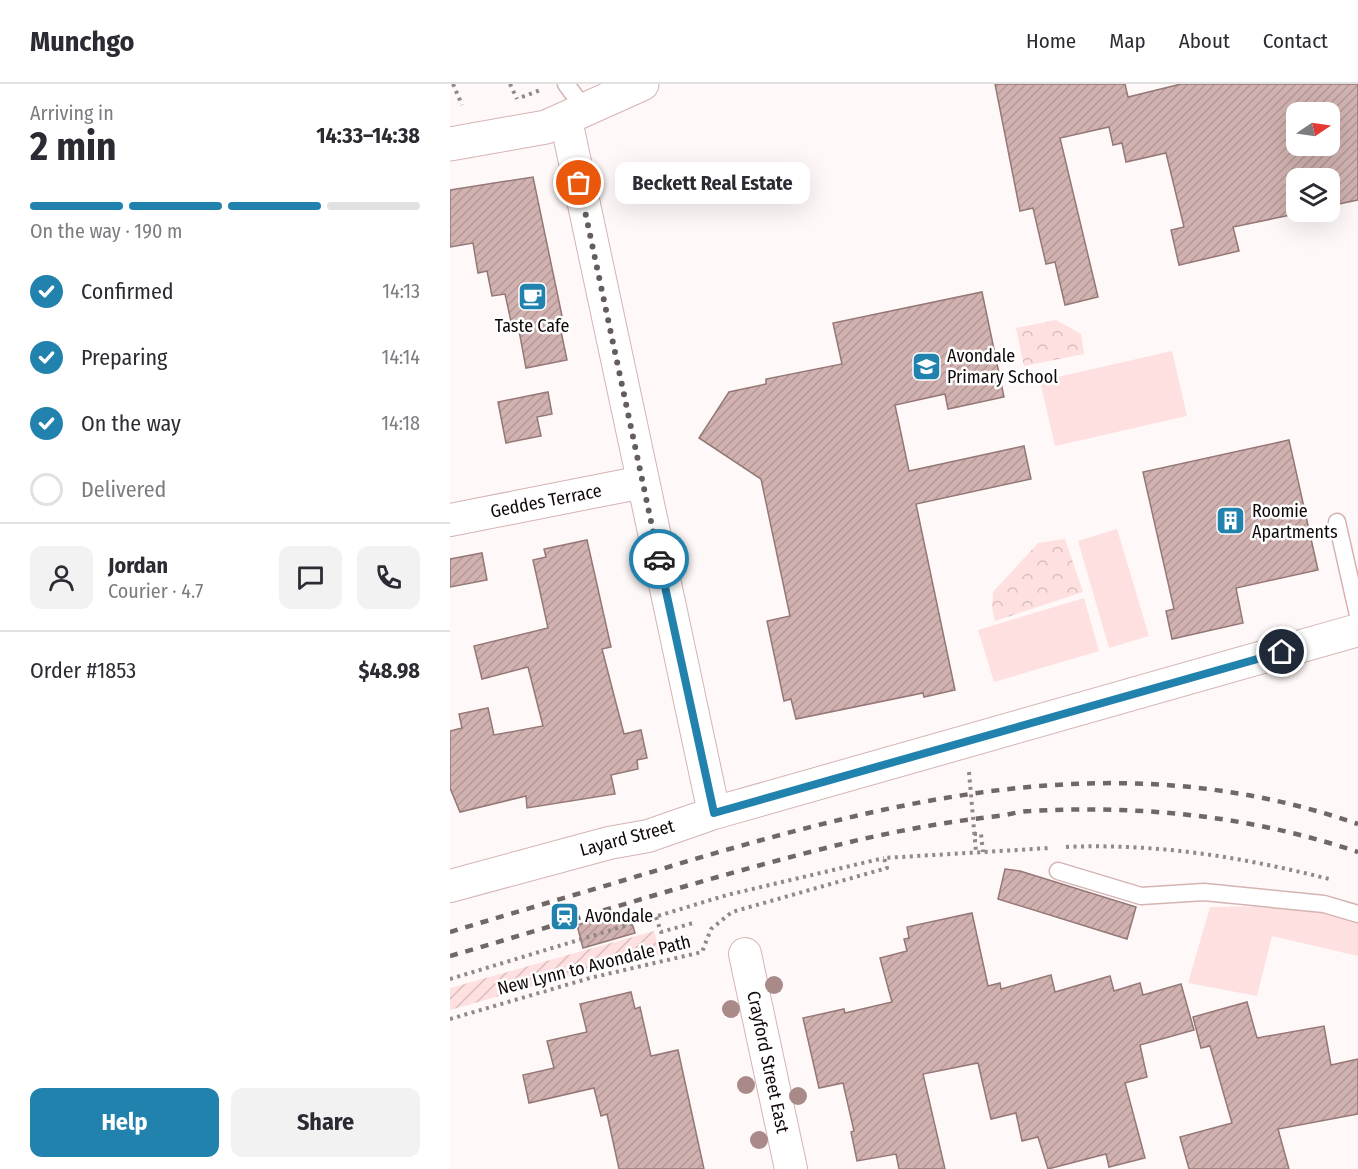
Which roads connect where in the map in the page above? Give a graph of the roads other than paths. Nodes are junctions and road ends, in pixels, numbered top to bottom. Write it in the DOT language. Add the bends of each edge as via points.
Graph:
graph roads {
  1 [pos="566,84"];
  2 [pos="642,84"];
  3 [pos="576,115"];
  4 [pos="450,144"];
  5 [pos="643,482"];
  6 [pos="450,520"];
  7 [pos="1337,522"];
  8 [pos="1358,615"];
  9 [pos="1358,630"];
  10 [pos="714,813"];
  11 [pos="1058,871"];
  12 [pos="450,886"];
  13 [pos="1358,914"];
  14 [pos="745,954"];
  15 [pos="791,1169"];
  1 -- 3 [label="lane"];
  2 -- 3 [label="main road"];
  3 -- 4 [label="main road" via="526,131"];
  3 -- 5 [label="street"];
  5 -- 6 [label="street, Geddes Terrace"];
  5 -- 10 [label="street"];
  7 -- 8 [label="lane"];
  9 -- 10 [label="street, Layard Street"];
  10 -- 12 [label="street, Layard Street" via="648,836"];
  11 -- 13 [label="lane" via="1140,896 1204,892 1324,904"];
  14 -- 15 [label="street, Crayford Street East"];
}
